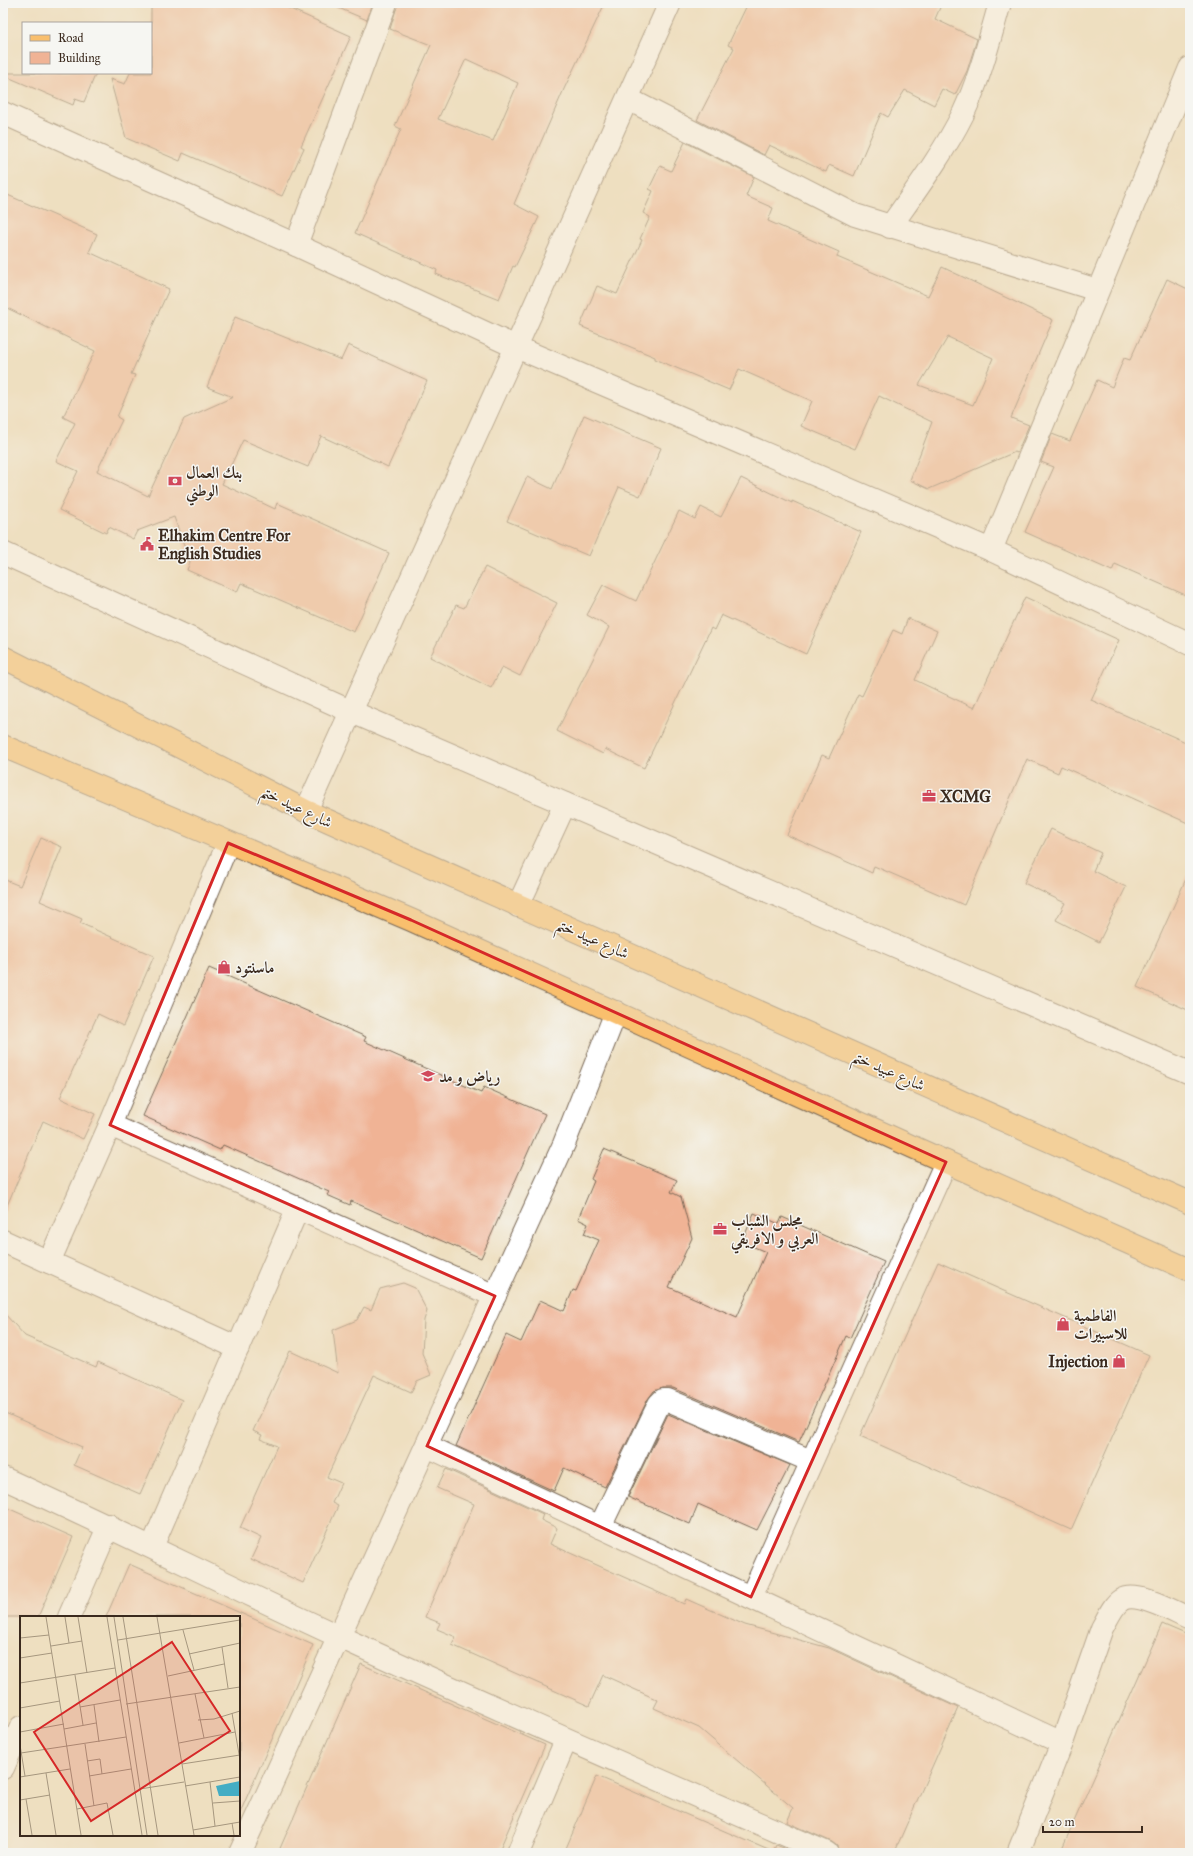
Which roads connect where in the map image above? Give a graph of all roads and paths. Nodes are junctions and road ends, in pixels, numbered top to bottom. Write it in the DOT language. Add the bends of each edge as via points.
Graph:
graph roads {
  1 [pos="386,3"];
  2 [pos="670,3"];
  3 [pos="1000,3"];
  4 [pos="1190,68"];
  5 [pos="628,99"];
  6 [pos="3,113"];
  7 [pos="890,227"];
  8 [pos="296,245"];
  9 [pos="1097,290"];
  10 [pos="516,348"];
  11 [pos="991,550"];
  12 [pos="3,553"];
  13 [pos="1190,644"];
  14 [pos="3,657"];
  15 [pos="352,712"];
  16 [pos="3,746"];
  17 [pos="565,804"];
  18 [pos="306,811"];
  19 [pos="228,843"];
  20 [pos="518,906"];
  21 [pos="616,1012"];
  22 [pos="1190,1073"];
  23 [pos="110,1125"];
  24 [pos="946,1162"];
  25 [pos="1190,1203"];
  26 [pos="298,1208"];
  27 [pos="3,1241"];
  28 [pos="49,1262"];
  29 [pos="1190,1270"];
  30 [pos="495,1296"];
  31 [pos="238,1348"];
  32 [pos="427,1446"];
  33 [pos="811,1461"];
  34 [pos="3,1478"];
  35 [pos="109,1526"];
  36 [pos="600,1527"];
  37 [pos="152,1547"];
  38 [pos="751,1597"];
  39 [pos="69,1616"];
  40 [pos="1190,1619"];
  41 [pos="339,1636"];
  42 [pos="20,1729"];
  43 [pos="566,1740"];
  44 [pos="1062,1743"];
  45 [pos="3,1768"];
  46 [pos="240,1853"];
  47 [pos="518,1853"];
  48 [pos="827,1853"];
  49 [pos="1018,1853"];
  1 -- 8 [label="street"];
  2 -- 5 [label="street"];
  3 -- 7 [label="street" via="980,73 963,114 937,159"];
  4 -- 9 [label="street"];
  5 -- 7 [label="street" via="855,215"];
  5 -- 10 [label="street"];
  6 -- 8 [label="street"];
  7 -- 9 [label="street"];
  8 -- 10 [label="street"];
  9 -- 11 [label="street"];
  10 -- 11 [label="street"];
  10 -- 15 [label="street"];
  11 -- 13 [label="street"];
  12 -- 15 [label="street"];
  14 -- 18 [label="main road, شارع عبيد ختم"];
  15 -- 17 [label="street"];
  15 -- 18 [label="street"];
  16 -- 19 [label="main road"];
  17 -- 20 [label="street"];
  17 -- 22 [label="street"];
  18 -- 20 [label="main road, شارع عبيد ختم"];
  19 -- 21 [label="main road" via="411,920"];
  19 -- 23 [label="street"];
  20 -- 25 [label="main road, شارع عبيد ختم"];
  21 -- 24 [label="main road"];
  21 -- 30 [label="street" via="564,1144"];
  23 -- 26 [label="street"];
  23 -- 28 [label="street"];
  24 -- 29 [label="main road"];
  24 -- 33 [label="street"];
  26 -- 30 [label="street"];
  26 -- 31 [label="street"];
  27 -- 28 [label="street"];
  28 -- 31 [label="street"];
  30 -- 32 [label="street"];
  31 -- 37 [label="street"];
  32 -- 36 [label="street"];
  32 -- 41 [label="street"];
  33 -- 36 [label="street" via="663,1400"];
  33 -- 38 [label="street"];
  34 -- 35 [label="street"];
  35 -- 37 [label="street"];
  35 -- 39 [label="street"];
  36 -- 38 [label="street"];
  37 -- 41 [label="street"];
  38 -- 44 [label="street"];
  40 -- 44 [label="street" via="1146,1600 1132,1597 1120,1600 1102,1628"];
  41 -- 43 [label="street"];
  41 -- 46 [label="street"];
  42 -- 45 [label="street"];
  43 -- 47 [label="street"];
  43 -- 48 [label="street"];
  44 -- 49 [label="street"];
}
